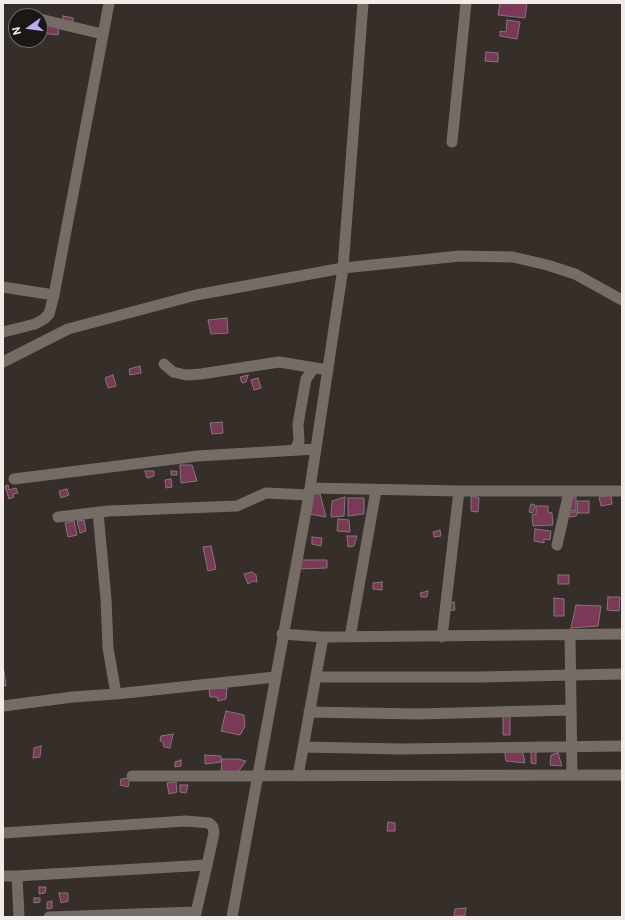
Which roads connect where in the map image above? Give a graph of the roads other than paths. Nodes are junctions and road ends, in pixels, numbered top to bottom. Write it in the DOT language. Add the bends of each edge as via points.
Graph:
graph roads {
  1 [pos="109,3"];
  2 [pos="363,3"];
  3 [pos="466,3"];
  4 [pos="48,21"];
  5 [pos="102,34"];
  6 [pos="452,142"];
  7 [pos="343,268"];
  8 [pos="3,287"];
  9 [pos="54,295"];
  10 [pos="622,300"];
  11 [pos="3,332"];
  12 [pos="3,362"];
  13 [pos="164,364"];
  14 [pos="314,368"];
  15 [pos="328,370"];
  16 [pos="316,449"];
  17 [pos="295,450"];
  18 [pos="14,479"];
  19 [pos="376,490"];
  20 [pos="459,491"];
  21 [pos="622,491"];
  22 [pos="309,492"];
  23 [pos="569,492"];
  24 [pos="98,512"];
  25 [pos="58,517"];
  26 [pos="557,545"];
  27 [pos="282,634"];
  28 [pos="570,634"];
  29 [pos="622,634"];
  30 [pos="323,637"];
  31 [pos="350,637"];
  32 [pos="442,637"];
  33 [pos="622,674"];
  34 [pos="570,675"];
  35 [pos="275,677"];
  36 [pos="316,677"];
  37 [pos="116,694"];
  38 [pos="3,706"];
  39 [pos="571,710"];
  40 [pos="309,712"];
  41 [pos="622,746"];
  42 [pos="303,747"];
  43 [pos="572,747"];
  44 [pos="258,775"];
  45 [pos="572,775"];
  46 [pos="622,775"];
  47 [pos="132,776"];
  48 [pos="298,776"];
  49 [pos="3,834"];
  50 [pos="207,865"];
  51 [pos="3,876"];
  52 [pos="17,876"];
  53 [pos="196,914"];
  54 [pos="19,917"];
  55 [pos="49,917"];
  56 [pos="232,917"];
  1 -- 5 [label="street"];
  2 -- 7 [label="street"];
  3 -- 6 [label="street"];
  4 -- 5 [label="street"];
  5 -- 9 [label="street"];
  7 -- 10 [label="street" via="460,256 513,257 574,274"];
  7 -- 12 [label="street" via="196,295 76,327"];
  7 -- 15 [label="street"];
  8 -- 9 [label="street"];
  9 -- 11 [label="street" via="49,314 44,319 35,324"];
  13 -- 14 [label="street" via="173,372 186,375 279,362"];
  14 -- 15 [label="street"];
  14 -- 17 [label="street" via="306,379 298,424 299,440"];
  15 -- 16 [label="street"];
  16 -- 17 [label="street"];
  16 -- 22 [label="street"];
  17 -- 18 [label="street" via="190,456"];
  19 -- 20 [label="street"];
  19 -- 22 [label="street"];
  19 -- 31 [label="street"];
  20 -- 23 [label="street"];
  20 -- 32 [label="street"];
  21 -- 23 [label="street"];
  22 -- 24 [label="street" via="266,493 237,506"];
  22 -- 27 [label="street"];
  23 -- 26 [label="street"];
  24 -- 25 [label="street"];
  24 -- 37 [label="street" via="110,666"];
  27 -- 30 [label="street"];
  27 -- 35 [label="street"];
  28 -- 29 [label="street"];
  28 -- 32 [label="street"];
  28 -- 34 [label="street"];
  30 -- 31 [label="street"];
  30 -- 36 [label="street"];
  31 -- 32 [label="street"];
  33 -- 34 [label="street"];
  34 -- 36 [label="street" via="479,678"];
  34 -- 39 [label="street"];
  35 -- 37 [label="street"];
  35 -- 44 [label="street"];
  36 -- 40 [label="street"];
  37 -- 38 [label="street"];
  39 -- 40 [label="street" via="418,714"];
  39 -- 43 [label="street"];
  40 -- 42 [label="street"];
  41 -- 43 [label="street"];
  42 -- 43 [label="street"];
  42 -- 48 [label="street"];
  43 -- 45 [label="street"];
  44 -- 47 [label="street"];
  44 -- 48 [label="street"];
  44 -- 56 [label="street"];
  45 -- 46 [label="street"];
  45 -- 48 [label="street"];
  49 -- 50 [label="street" via="186,821 209,823 214,833"];
  50 -- 52 [label="street"];
  50 -- 53 [label="street"];
  51 -- 52 [label="street"];
  52 -- 54 [label="street"];
  53 -- 55 [label="street"];
}
